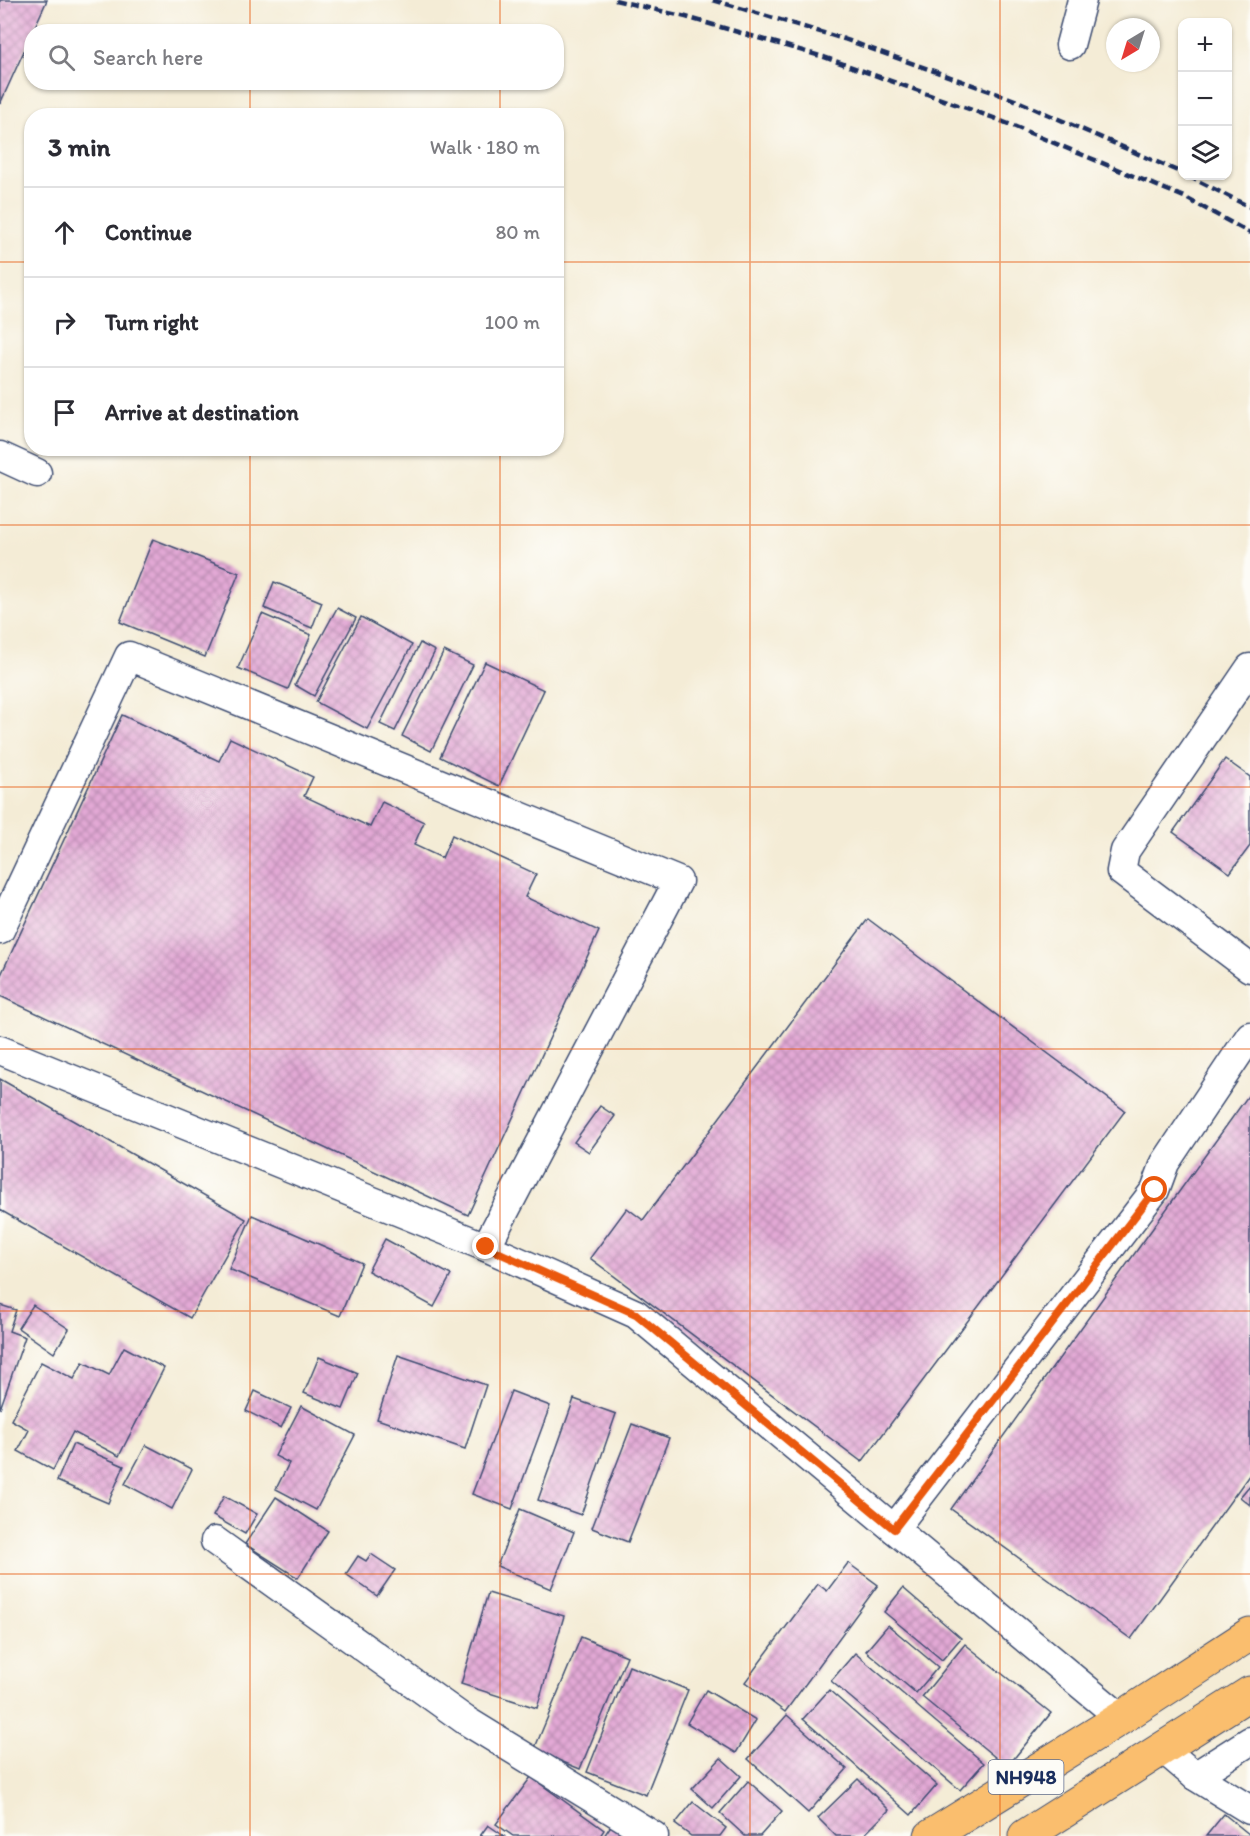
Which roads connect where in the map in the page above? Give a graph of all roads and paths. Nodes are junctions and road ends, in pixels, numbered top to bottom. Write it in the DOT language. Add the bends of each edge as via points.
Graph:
graph roads {
  1 [pos="1082,0"];
  2 [pos="1070,45"];
  3 [pos="0,456"];
  4 [pos="37,473"];
  5 [pos="1250,668"];
  6 [pos="0,930"];
  7 [pos="1250,968"];
  8 [pos="1250,1036"];
  9 [pos="0,1050"];
  10 [pos="486,1247"];
  11 [pos="894,1529"];
  12 [pos="216,1541"];
  13 [pos="1250,1634"];
  14 [pos="1250,1693"];
  15 [pos="1121,1718"];
  16 [pos="1250,1741"];
  17 [pos="1162,1748"];
  18 [pos="1195,1776"];
  19 [pos="1250,1809"];
  20 [pos="654,1836"];
  21 [pos="931,1836"];
  22 [pos="1025,1836"];
  1 -- 2 [label="street"];
  3 -- 4 [label="street"];
  5 -- 7 [label="street" via="1125,851 1121,870"];
  6 -- 10 [label="street" via="129,656 678,882"];
  8 -- 11 [label="street" via="1165,1163 1155,1190"];
  9 -- 10 [label="street"];
  10 -- 11 [label="street" via="636,1314"];
  11 -- 15 [label="street"];
  12 -- 20 [label="street" via="465,1720"];
  13 -- 15 [label="highway, NH948"];
  14 -- 17 [label="highway, NH948"];
  15 -- 21 [label="highway, NH948"];
  16 -- 18 [label="street"];
  17 -- 18 [label="street"];
  17 -- 22 [label="highway, NH948"];
  18 -- 19 [label="street"];
}
